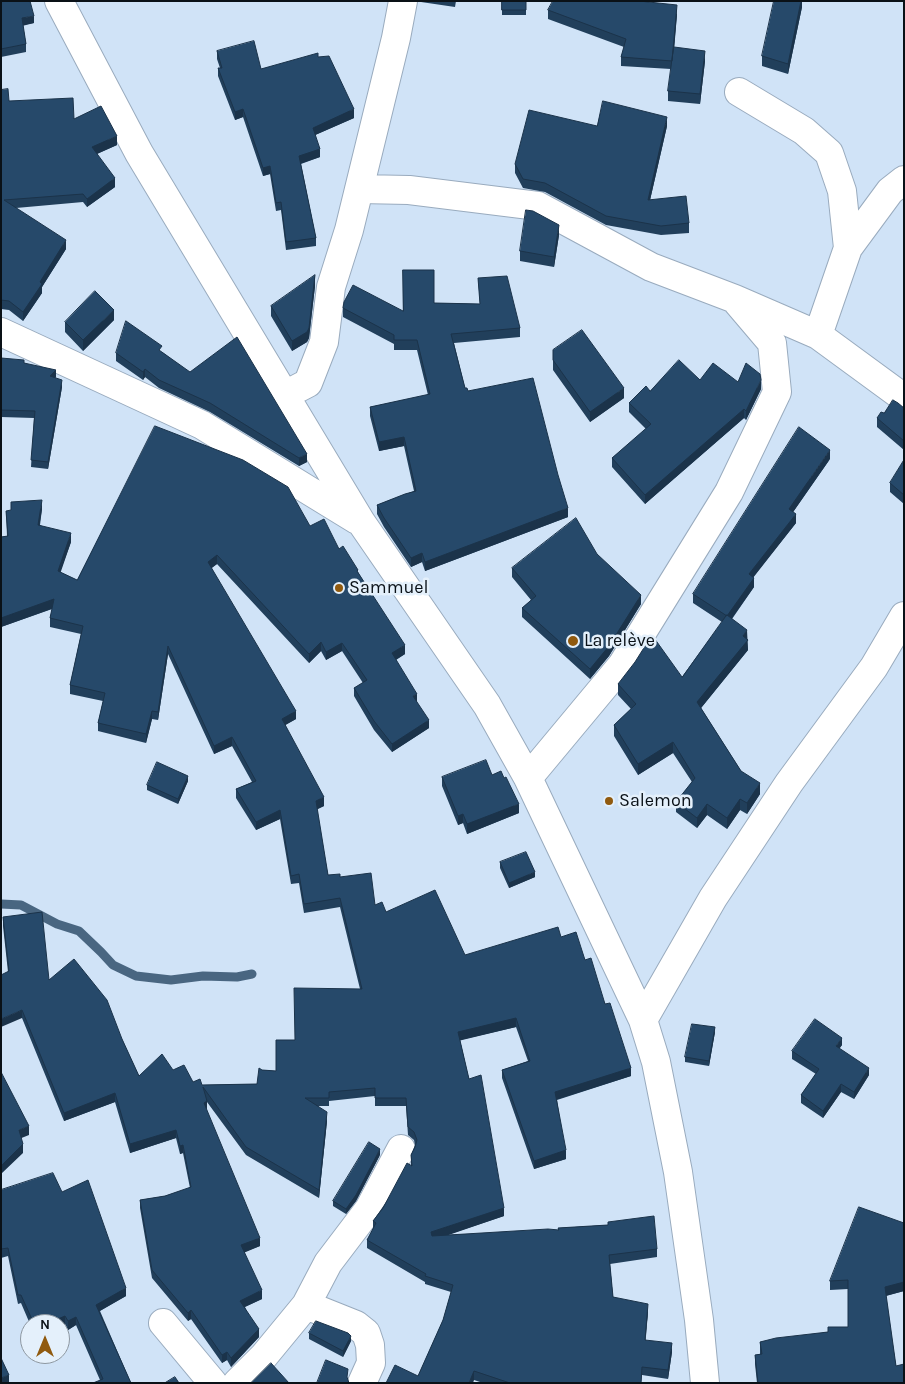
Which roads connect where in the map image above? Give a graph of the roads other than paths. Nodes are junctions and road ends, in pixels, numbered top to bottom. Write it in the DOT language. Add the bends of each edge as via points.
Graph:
graph roads {
  1 [pos="58,1"];
  2 [pos="404,1"];
  3 [pos="739,92"];
  4 [pos="904,180"];
  5 [pos="359,189"];
  6 [pos="848,248"];
  7 [pos="735,299"];
  8 [pos="1,332"];
  9 [pos="818,335"];
  10 [pos="285,395"];
  11 [pos="904,398"];
  12 [pos="361,522"];
  13 [pos="904,616"];
  14 [pos="528,778"];
  15 [pos="643,1020"];
  16 [pos="401,1149"];
  17 [pos="306,1305"];
  18 [pos="163,1323"];
  19 [pos="213,1383"];
  20 [pos="237,1383"];
  21 [pos="362,1383"];
  22 [pos="705,1383"];
  1 -- 10 [label="street" via="139,153"];
  2 -- 5 [label="street"];
  3 -- 6 [label="street" via="804,130 829,153 842,192"];
  4 -- 6 [label="street" via="890,191"];
  5 -- 7 [label="street" via="409,190 538,206 651,267"];
  5 -- 10 [label="street" via="331,287 324,342 308,383"];
  6 -- 9 [label="street"];
  7 -- 9 [label="street"];
  7 -- 14 [label="street" via="772,343 777,392 729,492 622,664"];
  8 -- 12 [label="street" via="202,425"];
  9 -- 11 [label="street"];
  10 -- 12 [label="street"];
  12 -- 14 [label="street" via="487,705"];
  13 -- 15 [label="street" via="874,667 789,782 713,898"];
  14 -- 15 [label="street"];
  15 -- 22 [label="street" via="656,1062 678,1172"];
  16 -- 17 [label="street" via="369,1209 328,1263"];
  17 -- 20 [label="street"];
  17 -- 21 [label="street" via="356,1325 366,1333 371,1363"];
  18 -- 19 [label="street"];
}
